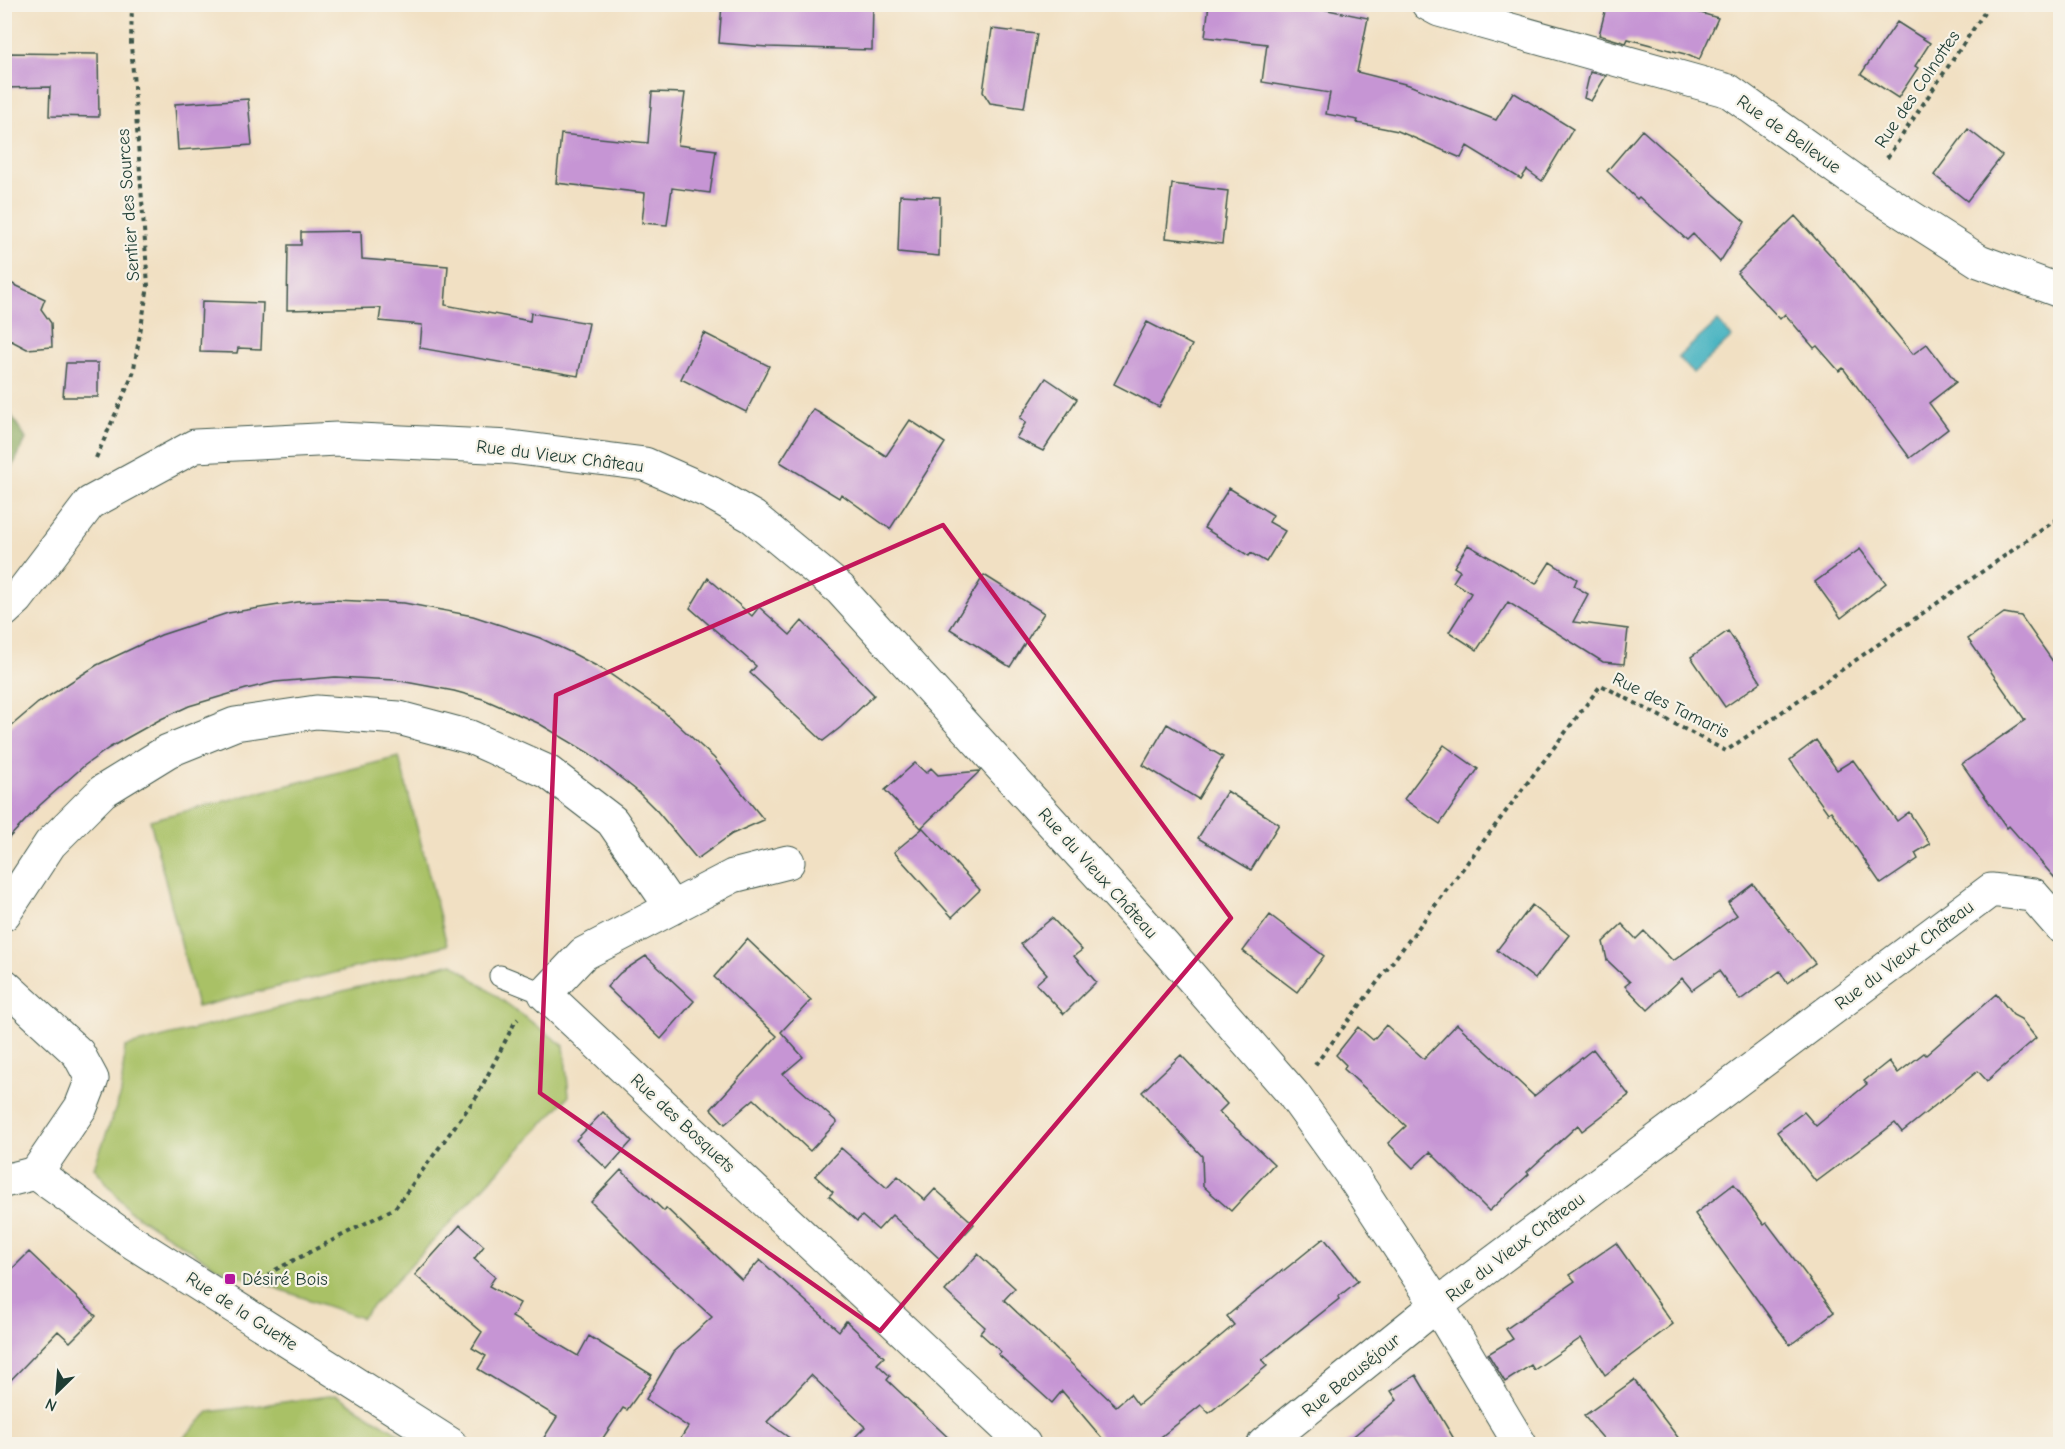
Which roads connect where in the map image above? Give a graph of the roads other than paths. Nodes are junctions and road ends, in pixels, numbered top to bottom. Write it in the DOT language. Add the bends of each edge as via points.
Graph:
graph roads {
  1 [pos="1428,4"];
  2 [pos="2061,291"];
  3 [pos="4,611"];
  4 [pos="788,862"];
  5 [pos="672,908"];
  6 [pos="4,914"];
  7 [pos="2061,926"];
  8 [pos="500,976"];
  9 [pos="4,985"];
  10 [pos="545,994"];
  11 [pos="36,1173"];
  12 [pos="4,1181"];
  13 [pos="1437,1305"];
  14 [pos="450,1444"];
  15 [pos="1024,1444"];
  16 [pos="1264,1444"];
  17 [pos="1520,1444"];
  1 -- 2 [label="street, Rue de Bellevue" via="1729,92 1979,261"];
  3 -- 13 [label="street, Rue du Vieux Château" via="90,503 195,446 337,439 511,447 645,464 711,493 753,517 840,589 1164,946 1293,1094"];
  4 -- 5 [label="street" via="733,876"];
  5 -- 6 [label="street" via="612,821 548,772 470,737 399,718 316,712 235,724 168,751 103,791 50,844"];
  5 -- 10 [label="street" via="584,954"];
  7 -- 13 [label="street, Rue du Vieux Château" via="2033,895 1991,890"];
  8 -- 10 [label="lane"];
  9 -- 11 [label="street" via="78,1053 92,1079 81,1107"];
  10 -- 15 [label="street, Rue des Bosquets"];
  11 -- 12 [label="street"];
  11 -- 14 [label="street, Rue de la Guette" via="126,1238"];
  13 -- 16 [label="street, Rue Beauséjour"];
  13 -- 17 [label="street"];
}
